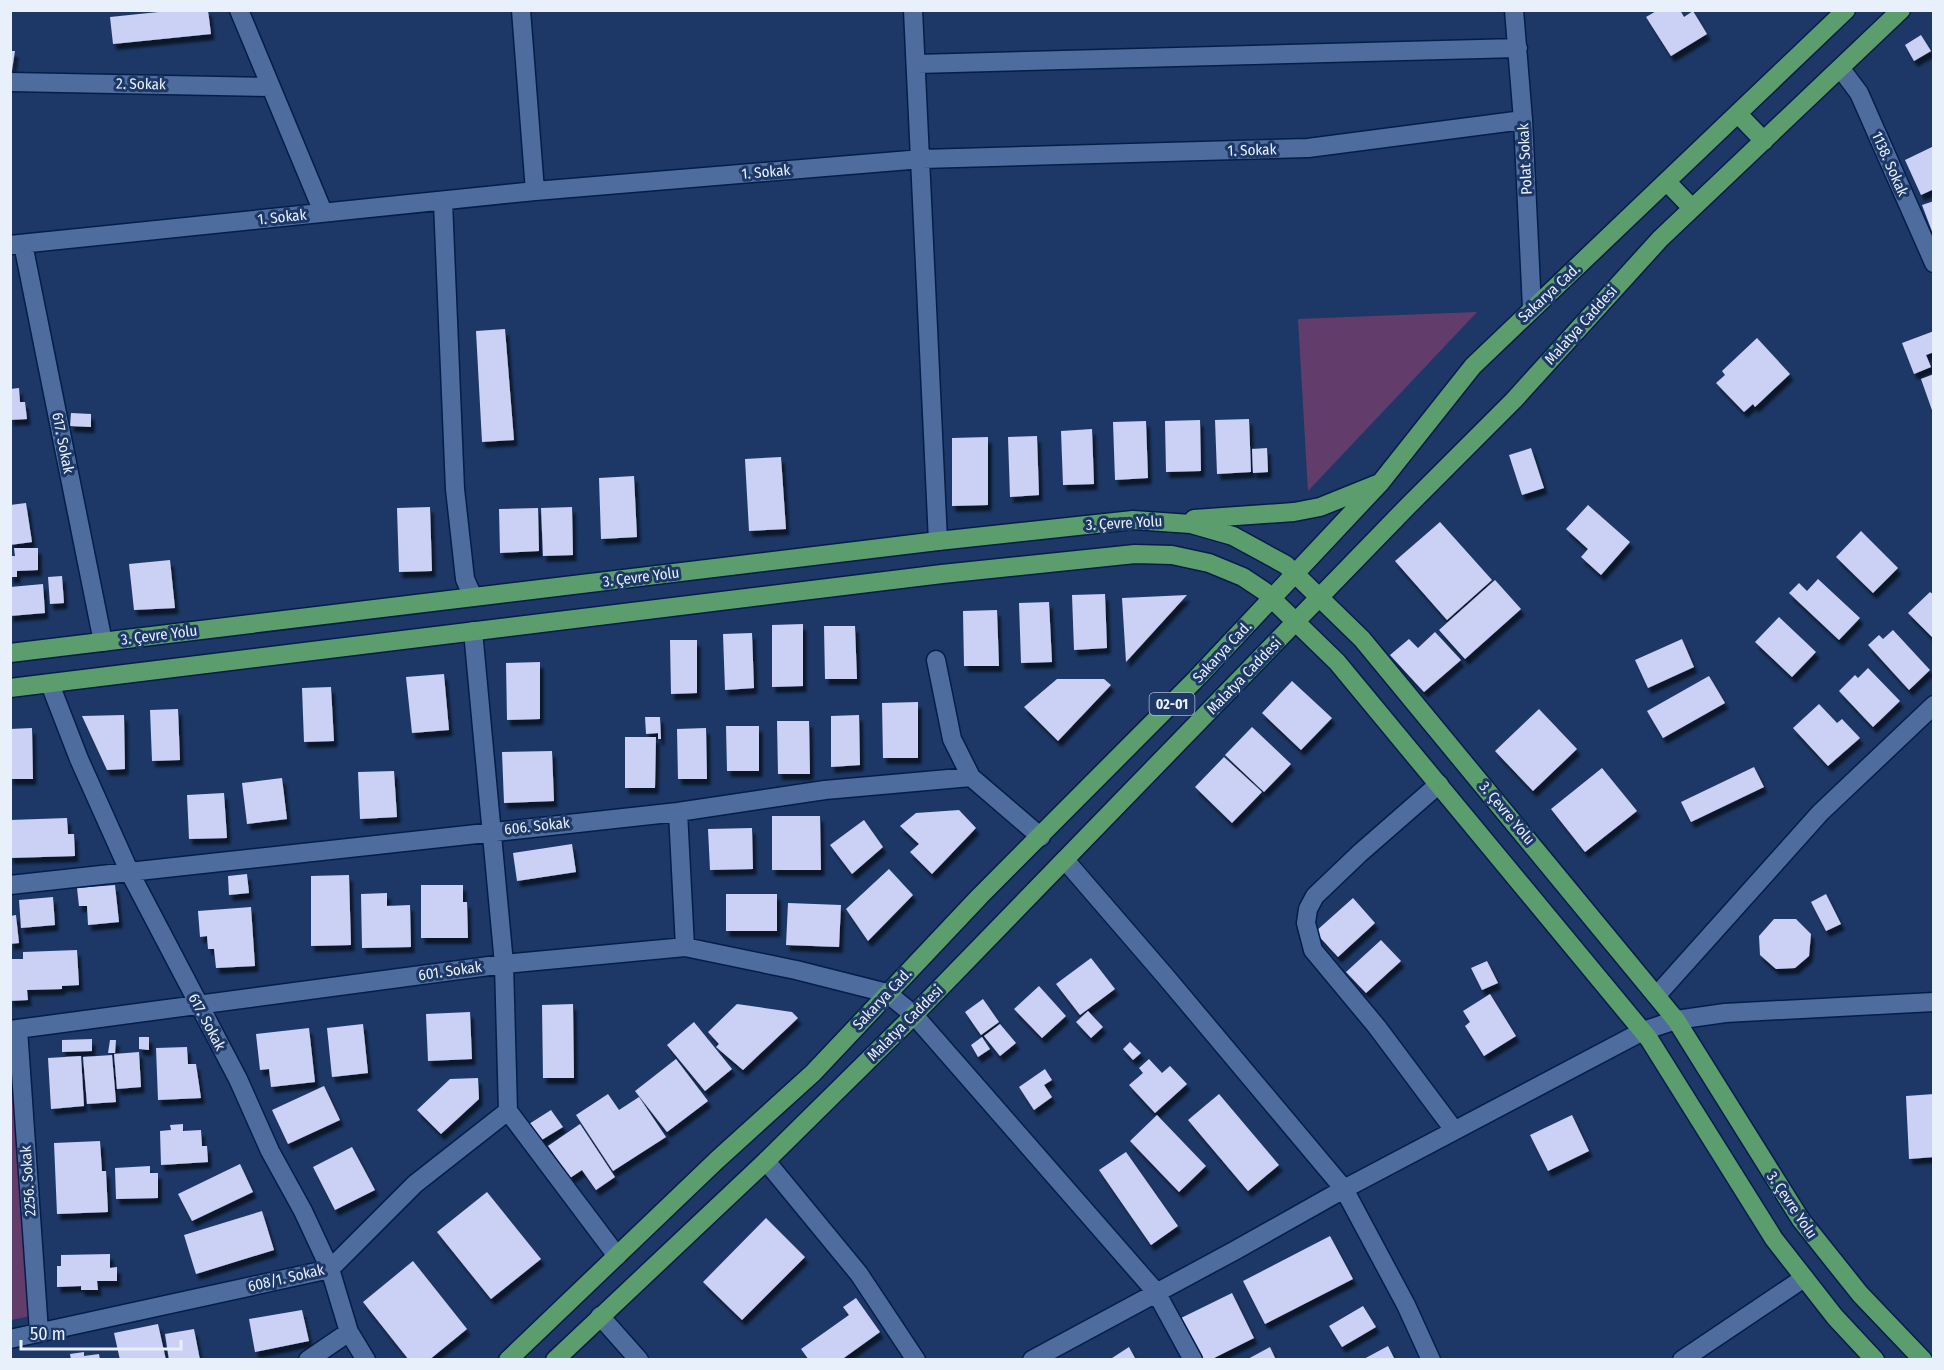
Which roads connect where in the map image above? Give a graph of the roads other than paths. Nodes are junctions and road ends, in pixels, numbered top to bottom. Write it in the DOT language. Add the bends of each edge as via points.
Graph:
graph roads {
  1 [pos="239,10"];
  2 [pos="521,10"];
  3 [pos="914,10"];
  4 [pos="1514,10"];
  5 [pos="1846,10"];
  6 [pos="1901,10"];
  7 [pos="1518,48"];
  8 [pos="917,64"];
  9 [pos="1841,69"];
  10 [pos="10,82"];
  11 [pos="271,87"];
  12 [pos="1739,115"];
  13 [pos="1523,120"];
  14 [pos="1764,141"];
  15 [pos="922,159"];
  16 [pos="1667,182"];
  17 [pos="535,191"];
  18 [pos="442,202"];
  19 [pos="1692,208"];
  20 [pos="323,212"];
  21 [pos="17,244"];
  22 [pos="1934,262"];
  23 [pos="1532,308"];
  24 [pos="1382,482"];
  25 [pos="1162,520"];
  26 [pos="938,541"];
  27 [pos="1295,574"];
  28 [pos="473,597"];
  29 [pos="1272,598"];
  30 [pos="1319,598"];
  31 [pos="1296,622"];
  32 [pos="473,631"];
  33 [pos="103,642"];
  34 [pos="10,653"];
  35 [pos="936,660"];
  36 [pos="50,684"];
  37 [pos="10,688"];
  38 [pos="1934,705"];
  39 [pos="970,777"];
  40 [pos="1439,784"];
  41 [pos="678,812"];
  42 [pos="492,831"];
  43 [pos="1041,837"];
  44 [pos="1065,860"];
  45 [pos="130,873"];
  46 [pos="10,885"];
  47 [pos="685,948"];
  48 [pos="504,964"];
  49 [pos="887,993"];
  50 [pos="1657,996"];
  51 [pos="1934,1002"];
  52 [pos="198,1004"];
  53 [pos="914,1015"];
  54 [pos="1676,1020"];
  55 [pos="14,1030"];
  56 [pos="1642,1031"];
  57 [pos="508,1111"];
  58 [pos="1454,1130"];
  59 [pos="766,1161"];
  60 [pos="1344,1189"];
  61 [pos="617,1256"];
  62 [pos="330,1269"];
  63 [pos="1804,1278"];
  64 [pos="1156,1292"];
  65 [pos="600,1316"];
  66 [pos="39,1332"];
  67 [pos="349,1332"];
  68 [pos="10,1339"];
  69 [pos="1050,1355"];
  70 [pos="308,1359"];
  71 [pos="366,1359"];
  72 [pos="508,1359"];
  73 [pos="555,1359"];
  74 [pos="639,1359"];
  75 [pos="916,1359"];
  76 [pos="1032,1359"];
  77 [pos="1193,1359"];
  78 [pos="1431,1359"];
  79 [pos="1682,1359"];
  80 [pos="1875,1359"];
  81 [pos="1923,1359"];
  1 -- 11 [label="street"];
  2 -- 17 [label="street"];
  3 -- 8 [label="street"];
  4 -- 7 [label="street, Polat Sokak"];
  5 -- 12 [label="main road, Sakarya Cad. / 02-01"];
  6 -- 9 [label="main road, Malatya Caddesi"];
  7 -- 8 [label="street"];
  7 -- 13 [label="street, Polat Sokak"];
  8 -- 15 [label="street"];
  9 -- 14 [label="main road, Malatya Caddesi"];
  9 -- 22 [label="street, 1138. Sokak" via="1859,93"];
  10 -- 11 [label="street, 2. Sokak"];
  11 -- 20 [label="street"];
  12 -- 14 [label="main road"];
  12 -- 16 [label="main road, Sakarya Cad. / 02-01"];
  13 -- 15 [label="street, 1. Sokak" via="1308,148"];
  13 -- 23 [label="street, Polat Sokak"];
  14 -- 19 [label="main road, Malatya Caddesi"];
  15 -- 17 [label="street, 1. Sokak"];
  15 -- 26 [label="street"];
  16 -- 19 [label="main road"];
  16 -- 23 [label="main road, Sakarya Cad. / 02-01"];
  17 -- 18 [label="street, 1. Sokak"];
  18 -- 20 [label="street, 1. Sokak"];
  18 -- 28 [label="street" via="455,489 465,579"];
  19 -- 30 [label="main road, Malatya Caddesi" via="1660,238 1514,400"];
  20 -- 21 [label="street, 1. Sokak"];
  21 -- 33 [label="street, 617. Sokak"];
  23 -- 24 [label="main road, Sakarya Cad. / 02-01" via="1473,366"];
  24 -- 25 [label="main road" via="1320,507 1294,512"];
  24 -- 27 [label="main road, Sakarya Cad. / 02-01"];
  25 -- 26 [label="main road, 3. Çevre Yolu"];
  25 -- 27 [label="main road, 3. Çevre Yolu" via="1233,536 1272,555"];
  26 -- 28 [label="main road, 3. Çevre Yolu"];
  27 -- 29 [label="main road, Sakarya Cad. / 02-01"];
  27 -- 30 [label="main road, 3. Çevre Yolu"];
  28 -- 33 [label="main road, 3. Çevre Yolu"];
  29 -- 31 [label="main road, 3. Çevre Yolu"];
  29 -- 32 [label="main road, 3. Çevre Yolu" via="1243,577 1209,563 1172,555 1135,554"];
  29 -- 43 [label="main road, Sakarya Cad. / 02-01"];
  30 -- 31 [label="main road, Malatya Caddesi"];
  30 -- 50 [label="main road, 3. Çevre Yolu" via="1362,639"];
  31 -- 40 [label="main road, 3. Çevre Yolu" via="1337,662"];
  31 -- 44 [label="main road, Malatya Caddesi"];
  32 -- 36 [label="main road, 3. Çevre Yolu"];
  32 -- 42 [label="street"];
  33 -- 34 [label="main road, 3. Çevre Yolu"];
  35 -- 39 [label="street" via="952,739"];
  36 -- 37 [label="main road, 3. Çevre Yolu"];
  36 -- 45 [label="street, 617. Sokak" via="78,759"];
  38 -- 50 [label="street" via="1820,813"];
  39 -- 41 [label="street, 606. Sokak" via="825,790"];
  39 -- 43 [label="street"];
  40 -- 56 [label="main road, 3. Çevre Yolu"];
  40 -- 58 [label="street" via="1315,896 1306,923 1313,950"];
  41 -- 42 [label="street, 606. Sokak"];
  41 -- 47 [label="street"];
  42 -- 45 [label="street, 606. Sokak"];
  42 -- 48 [label="street"];
  43 -- 49 [label="main road, Sakarya Cad. / 02-01"];
  44 -- 53 [label="main road, Malatya Caddesi"];
  44 -- 60 [label="street"];
  45 -- 46 [label="street, 606. Sokak"];
  45 -- 52 [label="street, 617. Sokak"];
  47 -- 48 [label="street, 601. Sokak"];
  47 -- 49 [label="street, 601. Sokak"];
  48 -- 52 [label="street, 601. Sokak"];
  48 -- 57 [label="street"];
  49 -- 53 [label="street"];
  49 -- 61 [label="main road, Sakarya Cad. / 02-01" via="813,1073"];
  50 -- 54 [label="main road, 3. Çevre Yolu"];
  51 -- 54 [label="street" via="1725,1012"];
  52 -- 55 [label="street, 601. Sokak"];
  52 -- 62 [label="street, 617. Sokak"];
  53 -- 59 [label="main road, Malatya Caddesi"];
  53 -- 64 [label="street"];
  54 -- 56 [label="street"];
  54 -- 81 [label="main road, 3. Çevre Yolu" via="1801,1220 1860,1294"];
  55 -- 66 [label="street, 2256. Sokak"];
  56 -- 58 [label="street"];
  56 -- 63 [label="main road, 3. Çevre Yolu" via="1746,1198"];
  57 -- 61 [label="street"];
  57 -- 62 [label="street, 608/1. Sokak" via="416,1184"];
  58 -- 60 [label="street"];
  59 -- 65 [label="main road, Malatya Caddesi"];
  59 -- 75 [label="street" via="859,1274"];
  60 -- 64 [label="street"];
  60 -- 78 [label="street"];
  61 -- 72 [label="main road, Sakarya Cad. / 02-01"];
  62 -- 66 [label="street, 608/1. Sokak"];
  62 -- 67 [label="street, 617. Sokak"];
  63 -- 79 [label="street"];
  63 -- 80 [label="main road, 3. Çevre Yolu"];
  64 -- 69 [label="street"];
  64 -- 77 [label="street"];
  65 -- 73 [label="main road, Malatya Caddesi"];
  65 -- 74 [label="street"];
  66 -- 68 [label="street, 608/1. Sokak"];
  67 -- 70 [label="street"];
  67 -- 71 [label="street, 617. Sokak"];
  69 -- 76 [label="street"];
}
